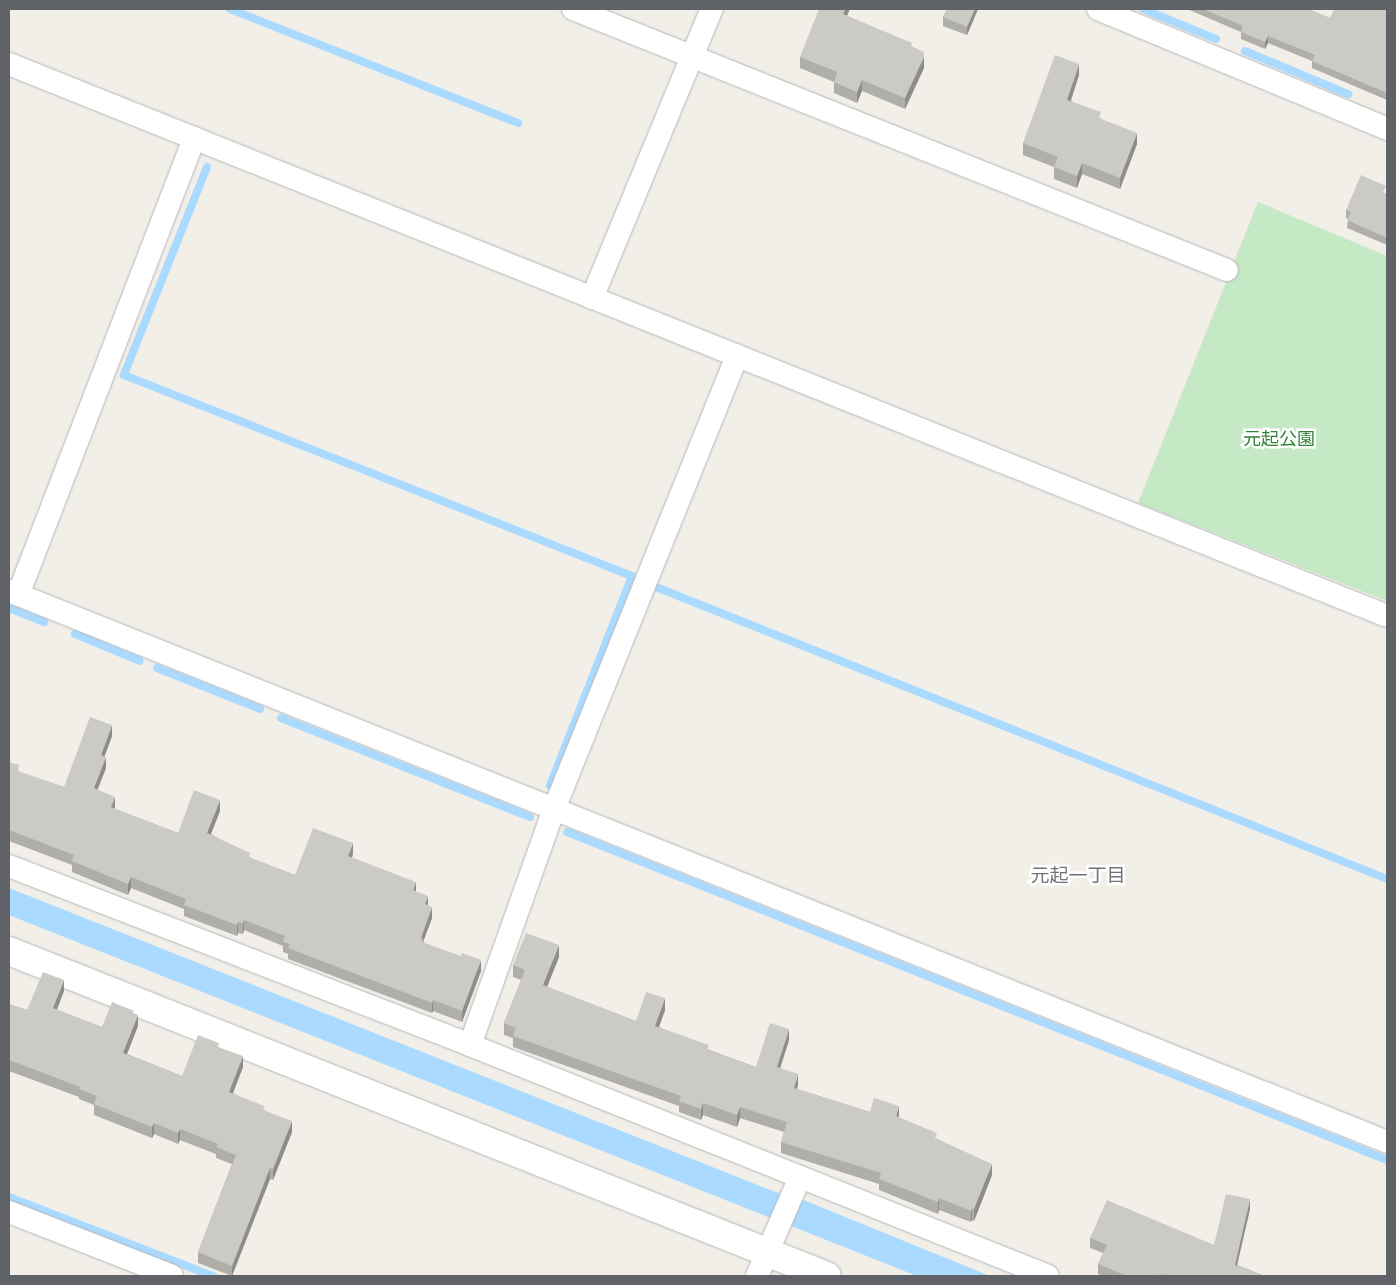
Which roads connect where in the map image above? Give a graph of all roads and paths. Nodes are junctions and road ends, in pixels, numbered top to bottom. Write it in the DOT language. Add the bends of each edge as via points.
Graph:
graph roads {
  1 [pos="572,9"];
  2 [pos="712,9"];
  3 [pos="1098,9"];
  4 [pos="692,56"];
  5 [pos="9,64"];
  6 [pos="1387,129"];
  7 [pos="194,138"];
  8 [pos="1227,270"];
  9 [pos="592,298"];
  10 [pos="737,355"];
  11 [pos="13,593"];
  12 [pos="1387,616"];
  13 [pos="554,809"];
  14 [pos="9,866"];
  15 [pos="9,951"];
  16 [pos="470,1045"];
  17 [pos="1387,1142"];
  18 [pos="797,1183"];
  19 [pos="9,1212"];
  20 [pos="766,1255"];
  21 [pos="172,1276"];
  22 [pos="827,1276"];
  23 [pos="1048,1276"];
  1 -- 4 [label="street"];
  2 -- 4 [label="street"];
  3 -- 6 [label="street"];
  4 -- 8 [label="street"];
  4 -- 9 [label="street"];
  5 -- 7 [label="street"];
  7 -- 9 [label="street"];
  7 -- 11 [label="street"];
  9 -- 10 [label="street"];
  10 -- 12 [label="street"];
  10 -- 13 [label="street"];
  11 -- 13 [label="street"];
  13 -- 16 [label="street"];
  13 -- 17 [label="street"];
  14 -- 16 [label="street"];
  15 -- 20 [label="street"];
  16 -- 18 [label="street"];
  18 -- 20 [label="street"];
  18 -- 23 [label="street"];
  19 -- 21 [label="street"];
  20 -- 22 [label="street"];
}
